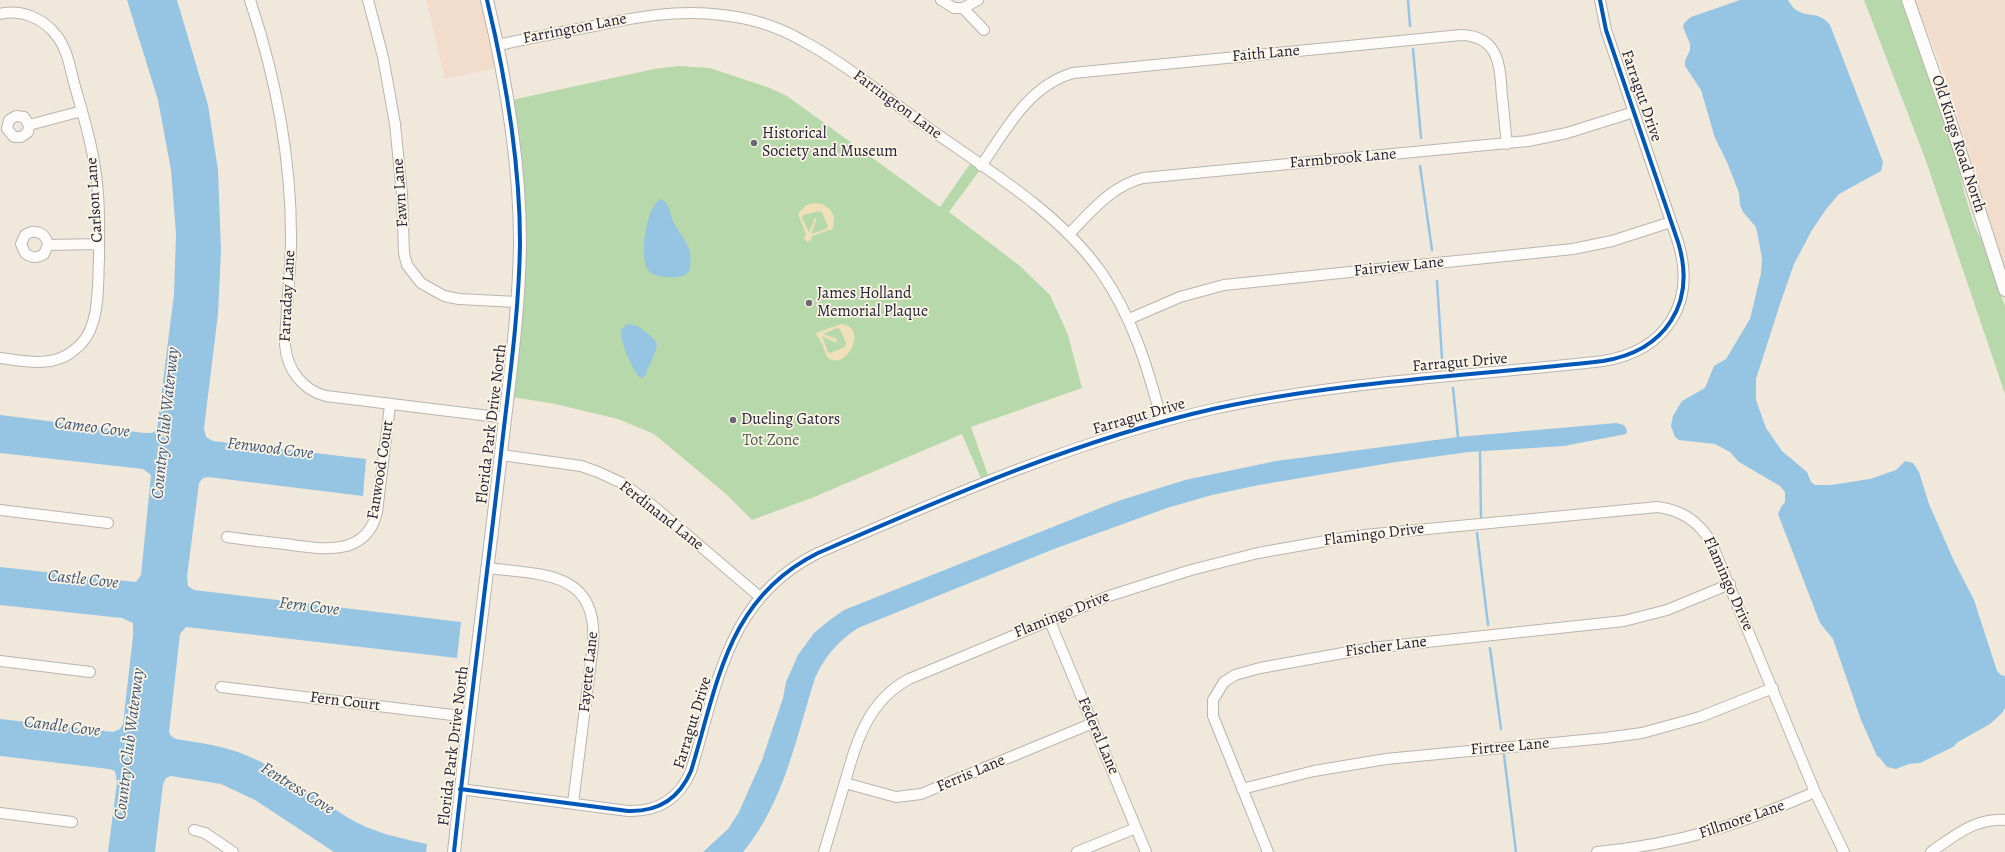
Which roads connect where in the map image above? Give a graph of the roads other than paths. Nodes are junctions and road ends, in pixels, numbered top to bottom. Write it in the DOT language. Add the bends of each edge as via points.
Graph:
graph roads {
  1 [pos="250,0"];
  2 [pos="368,0"];
  3 [pos="487,0"];
  4 [pos="941,0"];
  5 [pos="978,0"];
  6 [pos="1600,0"];
  7 [pos="1908,0"];
  8 [pos="963,8"];
  9 [pos="0,14"];
  10 [pos="984,30"];
  11 [pos="498,45"];
  12 [pos="82,111"];
  13 [pos="1634,112"];
  14 [pos="29,125"];
  15 [pos="1506,144"];
  16 [pos="981,166"];
  17 [pos="1671,222"];
  18 [pos="1069,234"];
  19 [pos="99,244"];
  20 [pos="48,245"];
  21 [pos="2005,290"];
  22 [pos="517,302"];
  23 [pos="1129,319"];
  24 [pos="0,358"];
  25 [pos="390,405"];
  26 [pos="506,418"];
  27 [pos="1162,422"];
  28 [pos="500,455"];
  29 [pos="0,510"];
  30 [pos="108,523"];
  31 [pos="228,537"];
  32 [pos="488,568"];
  33 [pos="1730,584"];
  34 [pos="760,597"];
  35 [pos="1049,620"];
  36 [pos="0,661"];
  37 [pos="90,672"];
  38 [pos="221,687"];
  39 [pos="1773,688"];
  40 [pos="469,717"];
  41 [pos="1093,723"];
  42 [pos="845,783"];
  43 [pos="460,789"];
  44 [pos="1242,789"];
  45 [pos="1815,792"];
  46 [pos="573,803"];
  47 [pos="0,813"];
  48 [pos="2005,820"];
  49 [pos="72,822"];
  50 [pos="1136,828"];
  51 [pos="194,830"];
  52 [pos="233,852"];
  53 [pos="454,852"];
  54 [pos="824,852"];
  55 [pos="1078,852"];
  56 [pos="1146,852"];
  57 [pos="1268,852"];
  58 [pos="1597,852"];
  59 [pos="1844,852"];
  60 [pos="1931,852"];
  1 -- 25 [label="street, Farraday Lane" via="273,85 288,180 291,244 285,345 289,364 302,384 320,395"];
  2 -- 22 [label="street, Fawn Lane" via="383,57 395,124 407,265 421,283 444,296"];
  3 -- 11 [label="street, Florida Park Drive North"];
  4 -- 8 [label="street" via="954,8"];
  5 -- 8 [label="street"];
  6 -- 13 [label="street, Farragut Drive" via="1606,30"];
  7 -- 21 [label="street, Old Kings Road North"];
  8 -- 10 [label="street"];
  9 -- 12 [label="street, Carlson Lane" via="16,12 29,15 52,30 66,54"];
  11 -- 16 [label="street, Farrington Lane" via="670,13 711,13 757,22 794,36 817,49"];
  11 -- 22 [label="street, Florida Park Drive North" via="511,126 518,204 520,242"];
  12 -- 14 [label="street"];
  12 -- 19 [label="street, Carlson Lane" via="96,170"];
  13 -- 15 [label="street, Farmbrook Lane" via="1567,133"];
  13 -- 17 [label="street, Farragut Drive"];
  15 -- 16 [label="street, Faith Lane" via="1500,72 1496,56 1483,40 1462,35 1073,73 1052,82 1033,95"];
  15 -- 18 [label="street, Farmbrook Lane" via="1143,178 1116,189"];
  16 -- 18 [label="street, Farrington Lane" via="1025,197"];
  17 -- 23 [label="street, Fairview Lane" via="1612,241 1573,249 1224,285 1180,296"];
  17 -- 27 [label="street, Farragut Drive" via="1683,263 1684,283 1681,298 1661,333 1646,347 1630,354 1587,363 1324,389 1234,405"];
  18 -- 23 [label="street, Farrington Lane" via="1099,269"];
  19 -- 20 [label="street"];
  19 -- 24 [label="street, Carlson Lane" via="96,311 90,330 80,346 64,357 49,362"];
  22 -- 26 [label="street, Florida Park Drive North"];
  23 -- 27 [label="street, Farrington Lane" via="1143,354"];
  25 -- 26 [label="street, Farraday Lane"];
  25 -- 31 [label="street, Fanwood Court" via="377,512 372,526 360,540 340,548 322,548"];
  26 -- 28 [label="street, Florida Park Drive North"];
  27 -- 34 [label="street, Farragut Drive" via="1034,462 818,553 786,573"];
  28 -- 32 [label="street, Florida Park Drive North"];
  28 -- 34 [label="street, Ferdinand Lane" via="581,466 618,481 651,504"];
  29 -- 30 [label="street"];
  32 -- 40 [label="street, Florida Park Drive North"];
  32 -- 46 [label="street, Fayette Lane" via="552,577 567,582 584,599 592,615 593,645"];
  33 -- 35 [label="street, Flamingo Drive" via="1711,542 1701,527 1678,512 1652,507 1354,536 1285,547 1238,557 1154,581 1094,601"];
  33 -- 39 [label="street, Flamingo Drive"];
  33 -- 44 [label="street, Fischer Lane" via="1667,610 1624,621 1371,648 1300,660 1235,675 1219,688 1213,700 1212,712"];
  34 -- 46 [label="street, Farragut Drive" via="745,616 732,642 691,771 680,792 661,806 643,811"];
  35 -- 41 [label="street, Federal Lane"];
  35 -- 42 [label="street, Flamingo Drive" via="921,673 895,687 877,704 864,724"];
  36 -- 37 [label="street"];
  38 -- 40 [label="street, Fern Court"];
  39 -- 44 [label="street, Firtree Lane" via="1700,717 1642,733 1386,759 1314,771"];
  39 -- 45 [label="street, Flamingo Drive"];
  40 -- 43 [label="street, Florida Park Drive North"];
  41 -- 42 [label="street, Ferris Lane" via="921,794 896,797"];
  41 -- 50 [label="street, Federal Lane"];
  42 -- 54 [label="street, Flamingo Drive"];
  43 -- 46 [label="street, Farragut Drive"];
  43 -- 53 [label="street, Florida Park Drive North"];
  44 -- 57 [label="street, Fischer Lane"];
  45 -- 58 [label="street, Fillmore Lane" via="1757,817 1712,832 1661,844"];
  45 -- 59 [label="street, Flamingo Drive"];
  47 -- 49 [label="street"];
  48 -- 60 [label="street" via="1974,824"];
  50 -- 55 [label="street"];
  50 -- 56 [label="street, Federal Lane"];
  51 -- 52 [label="street" via="206,833"];
}
